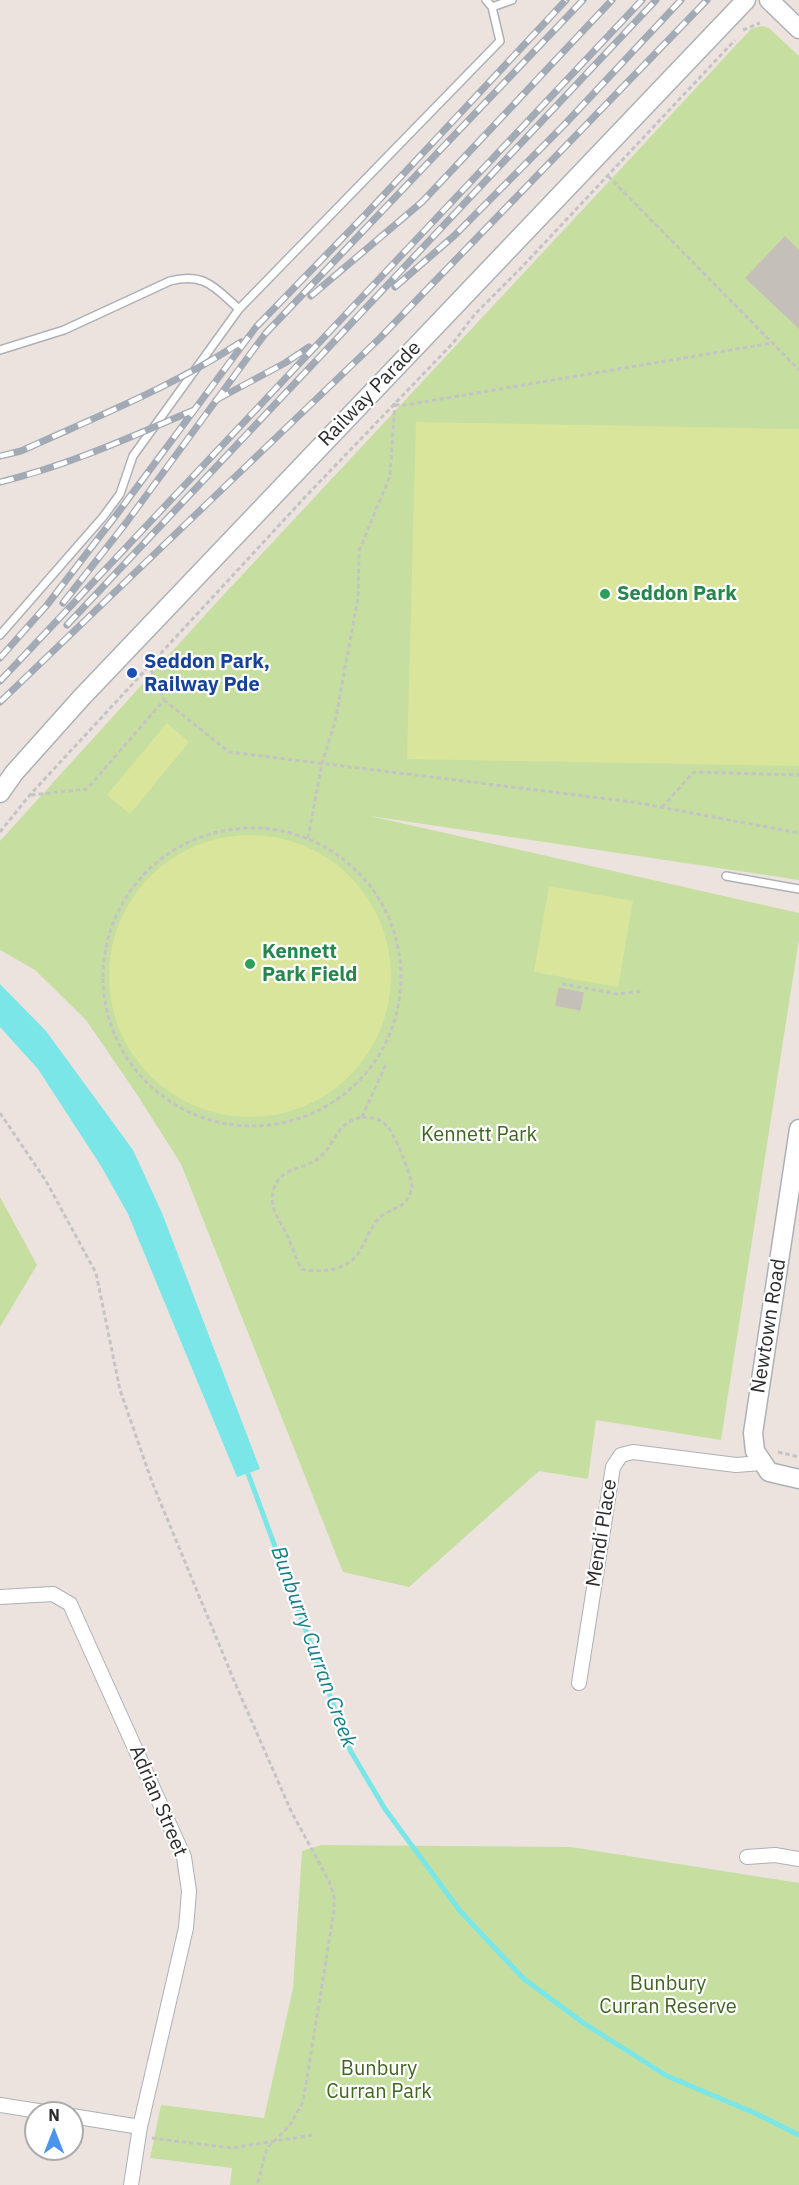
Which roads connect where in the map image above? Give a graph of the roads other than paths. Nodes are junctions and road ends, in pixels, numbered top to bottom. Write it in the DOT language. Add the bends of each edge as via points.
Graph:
graph roads {
  1 [pos="486,0"];
  2 [pos="512,0"];
  3 [pos="746,0"];
  4 [pos="769,0"];
  5 [pos="492,7"];
  6 [pos="799,29"];
  7 [pos="239,309"];
  8 [pos="0,350"];
  9 [pos="0,634"];
  10 [pos="0,793"];
  11 [pos="726,876"];
  12 [pos="799,889"];
  13 [pos="799,1129"];
  14 [pos="759,1457"];
  15 [pos="799,1479"];
  16 [pos="0,1597"];
  17 [pos="579,1683"];
  18 [pos="747,1857"];
  19 [pos="799,1858"];
  20 [pos="0,2105"];
  21 [pos="24,2109"];
  22 [pos="84,2119"];
  23 [pos="139,2131"];
  24 [pos="130,2185"];
  1 -- 5 [label="lane"];
  2 -- 5 [label="lane"];
  3 -- 10 [label="street, Railway Parade" via="82,697"];
  4 -- 6 [label="street"];
  5 -- 7 [label="lane" via="500,41"];
  7 -- 8 [label="lane" via="209,283 183,278 64,330"];
  7 -- 9 [label="lane" via="133,456 120,494 104,517"];
  11 -- 12 [label="lane"];
  13 -- 14 [label="street, Newtown Road" via="753,1434"];
  14 -- 15 [label="street" via="770,1472"];
  14 -- 17 [label="street, Mendi Place" via="736,1465 633,1452 621,1455 613,1467"];
  16 -- 23 [label="street, Adrian Street" via="53,1594 70,1604 184,1857 189,1891 186,1928"];
  18 -- 19 [label="street"];
  20 -- 21 [label="street"];
  22 -- 23 [label="street"];
  23 -- 24 [label="street, Adrian Street"];
}
